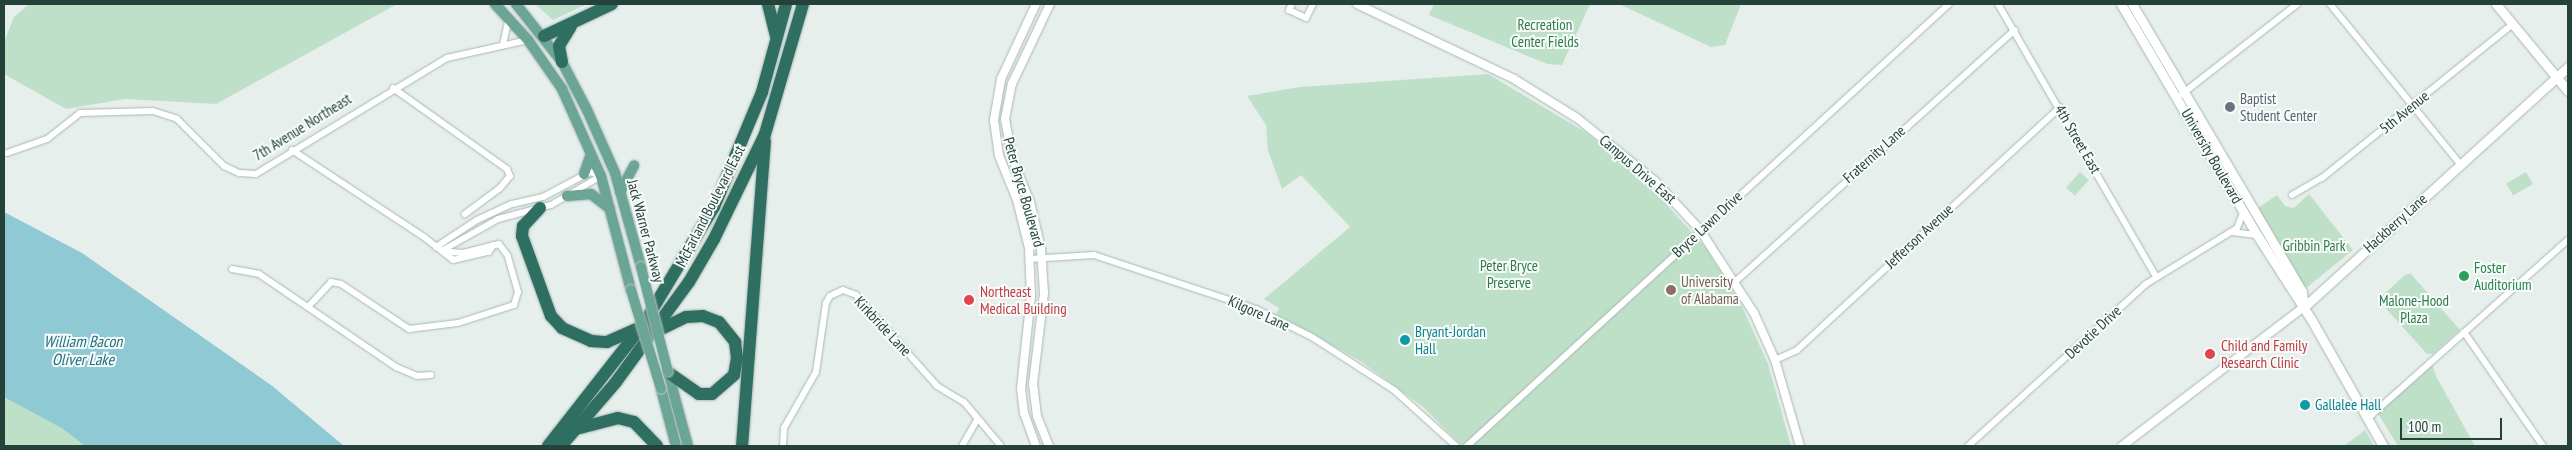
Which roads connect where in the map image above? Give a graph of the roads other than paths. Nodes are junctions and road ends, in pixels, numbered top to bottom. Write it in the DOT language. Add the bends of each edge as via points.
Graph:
graph roads {
  1 [pos="495,4"];
  2 [pos="516,4"];
  3 [pos="612,4"];
  4 [pos="768,4"];
  5 [pos="786,4"];
  6 [pos="803,4"];
  7 [pos="1036,4"];
  8 [pos="1050,4"];
  9 [pos="1292,4"];
  10 [pos="1313,4"];
  11 [pos="1357,4"];
  12 [pos="1949,4"];
  13 [pos="1998,4"];
  14 [pos="2122,4"];
  15 [pos="2132,4"];
  16 [pos="2297,4"];
  17 [pos="2330,4"];
  18 [pos="2496,4"];
  19 [pos="509,19"];
  20 [pos="572,24"];
  21 [pos="2513,24"];
  22 [pos="2014,30"];
  23 [pos="544,36"];
  24 [pos="528,40"];
  25 [pos="503,44"];
  26 [pos="777,45"];
  27 [pos="562,62"];
  28 [pos="2568,67"];
  29 [pos="2557,78"];
  30 [pos="394,88"];
  31 [pos="2568,91"];
  32 [pos="2180,95"];
  33 [pos="2412,104"];
  34 [pos="2060,107"];
  35 [pos="765,134"];
  36 [pos="292,150"];
  37 [pos="590,150"];
  38 [pos="7,153"];
  39 [pos="2460,164"];
  40 [pos="634,166"];
  41 [pos="615,173"];
  42 [pos="584,174"];
  43 [pos="601,176"];
  44 [pos="620,192"];
  45 [pos="2292,195"];
  46 [pos="567,196"];
  47 [pos="540,208"];
  48 [pos="611,211"];
  49 [pos="2244,211"];
  50 [pos="465,214"];
  51 [pos="1700,230"];
  52 [pos="2230,232"];
  53 [pos="2257,235"];
  54 [pos="459,239"];
  55 [pos="2568,240"];
  56 [pos="494,245"];
  57 [pos="436,247"];
  58 [pos="479,247"];
  59 [pos="442,252"];
  60 [pos="463,253"];
  61 [pos="482,254"];
  62 [pos="1042,257"];
  63 [pos="1030,259"];
  64 [pos="232,269"];
  65 [pos="2155,276"];
  66 [pos="1736,281"];
  67 [pos="308,307"];
  68 [pos="2304,307"];
  69 [pos="647,330"];
  70 [pos="2464,332"];
  71 [pos="1774,360"];
  72 [pos="668,372"];
  73 [pos="431,376"];
  74 [pos="743,416"];
  75 [pos="2367,419"];
  76 [pos="977,420"];
  77 [pos="576,429"];
  78 [pos="548,446"];
  79 [pos="561,446"];
  80 [pos="657,446"];
  81 [pos="676,446"];
  82 [pos="688,446"];
  83 [pos="732,446"];
  84 [pos="742,446"];
  85 [pos="783,446"];
  86 [pos="962,446"];
  87 [pos="1001,446"];
  88 [pos="1036,446"];
  89 [pos="1049,446"];
  90 [pos="1456,446"];
  91 [pos="1467,446"];
  92 [pos="1800,446"];
  93 [pos="1968,446"];
  94 [pos="2122,446"];
  95 [pos="2383,446"];
  96 [pos="2543,446"];
  1 -- 19 [label="main road, Jack Warner Parkway"];
  2 -- 23 [label="main road, Jack Warner Parkway"];
  3 -- 20 [label="highway"];
  4 -- 26 [label="highway"];
  5 -- 26 [label="highway, McFarland Boulevard East"];
  6 -- 35 [label="highway, McFarland Boulevard East"];
  7 -- 63 [label="street, Peter Bryce Boulevard" via="1001,79 994,120 999,156 1022,216"];
  8 -- 62 [label="street, Peter Bryce Boulevard" via="1012,84 1005,119 1012,158 1030,202"];
  9 -- 10 [label="street" via="1289,10 1306,18"];
  11 -- 51 [label="street, Campus Drive East" via="1514,79 1577,118 1655,181"];
  12 -- 51 [label="street, Bryce Lawn Drive"];
  13 -- 22 [label="street, 4th Street East"];
  14 -- 32 [label="main road, University Boulevard"];
  15 -- 32 [label="main road, University Boulevard"];
  16 -- 32 [label="street"];
  17 -- 33 [label="street"];
  18 -- 21 [label="main road"];
  19 -- 24 [label="main road, Jack Warner Parkway"];
  19 -- 25 [label="street"];
  20 -- 23 [label="highway"];
  20 -- 27 [label="highway" via="563,33 559,46"];
  21 -- 29 [label="main road"];
  21 -- 33 [label="street, 5th Avenue"];
  22 -- 34 [label="street, 4th Street East"];
  22 -- 66 [label="street, Fraternity Lane"];
  23 -- 24 [label="main road, 7th Avenue Northeast"];
  23 -- 27 [label="main road, Jack Warner Parkway"];
  24 -- 25 [label="street, 7th Avenue Northeast"];
  24 -- 37 [label="main road, Jack Warner Parkway" via="562,89"];
  25 -- 30 [label="street, 7th Avenue Northeast" via="447,58"];
  26 -- 69 [label="highway, McFarland Boulevard East" via="739,152 714,207"];
  27 -- 41 [label="main road, Jack Warner Parkway"];
  28 -- 29 [label="main road, Hackberry Lane"];
  29 -- 31 [label="main road"];
  29 -- 39 [label="main road, Hackberry Lane"];
  30 -- 36 [label="street, 7th Avenue Northeast"];
  30 -- 50 [label="street" via="508,169 510,176 488,199"];
  32 -- 49 [label="main road, University Boulevard"];
  32 -- 68 [label="main road, University Boulevard" via="2302,292"];
  33 -- 39 [label="street"];
  33 -- 45 [label="street, 5th Avenue" via="2322,178"];
  34 -- 65 [label="street, 4th Street East"];
  34 -- 71 [label="street, Jefferson Avenue" via="1797,350"];
  35 -- 69 [label="highway, McFarland Boulevard East" via="714,239"];
  35 -- 74 [label="highway"];
  36 -- 38 [label="street, 7th Avenue Northeast" via="261,172 239,173 211,154 177,118 153,111 112,110 72,116 47,139"];
  36 -- 57 [label="street"];
  37 -- 42 [label="main road" via="591,160"];
  37 -- 43 [label="main road, Jack Warner Parkway"];
  39 -- 68 [label="main road, Hackberry Lane"];
  40 -- 44 [label="main road"];
  41 -- 43 [label="main road"];
  41 -- 44 [label="main road, Jack Warner Parkway"];
  42 -- 43 [label="street"];
  42 -- 57 [label="street" via="552,193 478,220"];
  43 -- 46 [label="street"];
  43 -- 48 [label="main road, Jack Warner Parkway"];
  44 -- 72 [label="main road, Jack Warner Parkway, bridge"];
  46 -- 47 [label="street"];
  46 -- 48 [label="main road" via="591,194"];
  47 -- 54 [label="street" via="505,216"];
  47 -- 69 [label="highway" via="523,226 522,236 551,316 562,328 590,341 607,342"];
  48 -- 81 [label="main road, Jack Warner Parkway, bridge"];
  49 -- 52 [label="street, Devotie Drive" via="2237,228"];
  49 -- 53 [label="main road, University Boulevard"];
  51 -- 66 [label="street, Campus Drive East"];
  51 -- 91 [label="street, Bryce Lawn Drive"];
  52 -- 53 [label="street"];
  52 -- 65 [label="street, Devotie Drive"];
  53 -- 68 [label="main road, University Boulevard"];
  54 -- 59 [label="street"];
  54 -- 60 [label="street"];
  55 -- 70 [label="street"];
  56 -- 58 [label="street"];
  56 -- 61 [label="street"];
  56 -- 67 [label="street" via="504,248 518,292 514,305 507,310 458,323 409,329 341,284 331,282"];
  57 -- 59 [label="street"];
  58 -- 60 [label="street"];
  58 -- 61 [label="street"];
  59 -- 60 [label="street"];
  59 -- 61 [label="street" via="453,260"];
  62 -- 63 [label="street, Kilgore Lane"];
  62 -- 89 [label="street, Peter Bryce Boulevard" via="1044,293 1033,384 1037,416"];
  62 -- 90 [label="street, Kilgore Lane" via="1094,255 1256,309 1312,338 1394,390"];
  63 -- 88 [label="street, Peter Bryce Boulevard" via="1032,296 1022,389 1024,412"];
  64 -- 67 [label="street" via="259,274"];
  65 -- 93 [label="street, Devotie Drive"];
  66 -- 71 [label="street, Campus Drive East"];
  67 -- 73 [label="street" via="396,367 417,376"];
  68 -- 75 [label="main road, University Boulevard"];
  68 -- 94 [label="street, Hackberry Lane"];
  69 -- 72 [label="highway" via="686,317 703,316 719,322 735,342 734,375 712,394 699,394"];
  69 -- 77 [label="highway, McFarland Boulevard East"];
  69 -- 78 [label="highway, McFarland Boulevard East"];
  70 -- 75 [label="street"];
  70 -- 96 [label="street"];
  71 -- 92 [label="street, Campus Drive East"];
  72 -- 82 [label="main road, Jack Warner Parkway"];
  74 -- 83 [label="highway"];
  74 -- 84 [label="highway"];
  75 -- 95 [label="main road, University Boulevard"];
  76 -- 85 [label="street, Kirkbride Lane" via="964,402 937,386 856,295 843,290 830,296 826,303 816,372 784,428"];
  76 -- 86 [label="street"];
  76 -- 87 [label="street, Kirkbride Lane"];
  77 -- 79 [label="highway, McFarland Boulevard East"];
  77 -- 80 [label="highway" via="618,418 634,422"];
}
